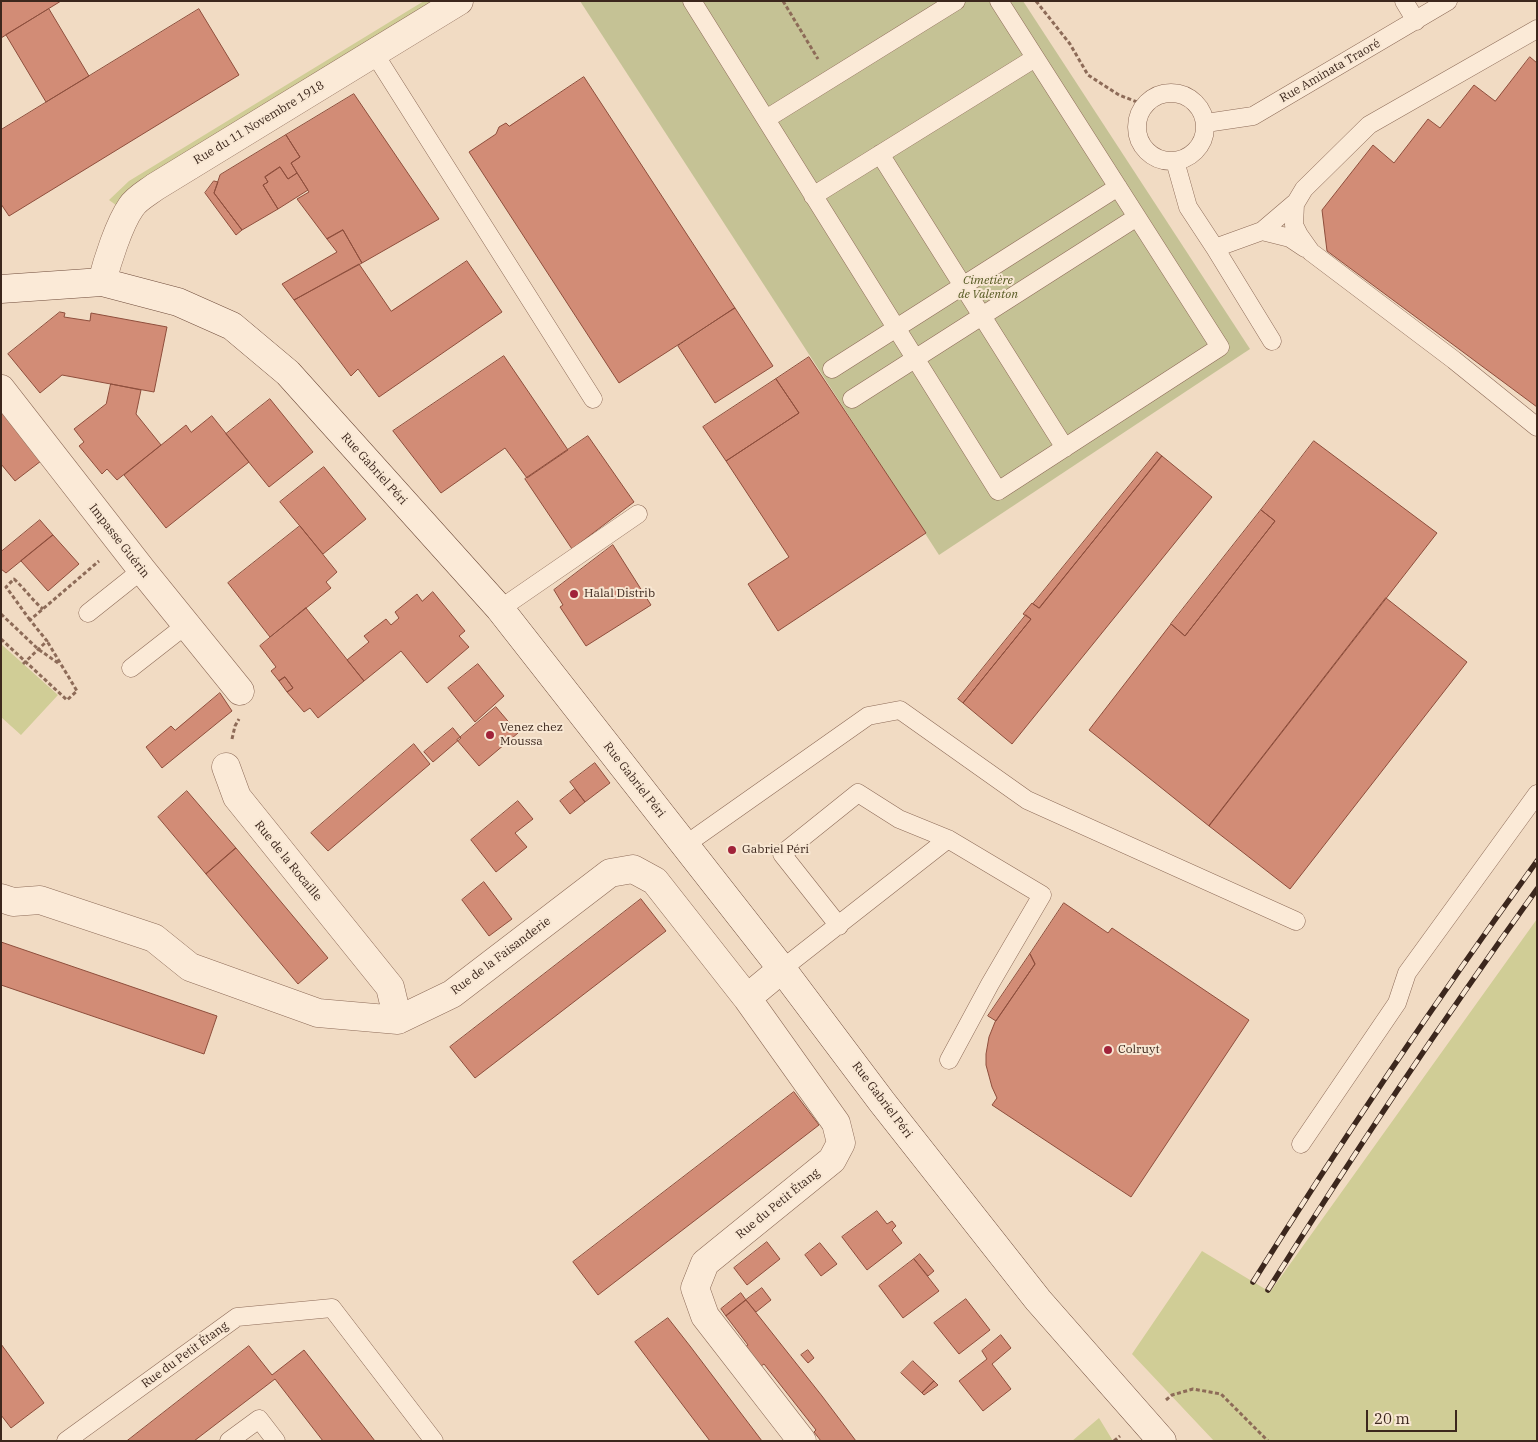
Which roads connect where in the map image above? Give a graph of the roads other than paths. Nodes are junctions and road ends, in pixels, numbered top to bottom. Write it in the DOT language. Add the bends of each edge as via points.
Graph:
graph roads {
  1 [pos="459,1"];
  2 [pos="692,1"];
  3 [pos="956,1"];
  4 [pos="999,1"];
  5 [pos="1404,1"];
  6 [pos="1448,1"];
  7 [pos="1416,21"];
  8 [pos="1537,29"];
  9 [pos="374,53"];
  10 [pos="1035,58"];
  11 [pos="766,119"];
  12 [pos="1206,123"];
  13 [pos="880,154"];
  14 [pos="1175,161"];
  15 [pos="1118,187"];
  16 [pos="813,196"];
  17 [pos="1296,202"];
  18 [pos="1137,217"];
  19 [pos="1262,231"];
  20 [pos="1215,248"];
  21 [pos="1311,252"];
  22 [pos="102,282"];
  23 [pos="963,286"];
  24 [pos="1,289"];
  25 [pos="982,316"];
  26 [pos="896,329"];
  27 [pos="1272,341"];
  28 [pos="916,359"];
  29 [pos="832,369"];
  30 [pos="1,389"];
  31 [pos="593,399"];
  32 [pos="852,400"];
  33 [pos="1537,427"];
  34 [pos="1065,448"];
  35 [pos="638,514"];
  36 [pos="142,570"];
  37 [pos="500,609"];
  38 [pos="88,613"];
  39 [pos="186,625"];
  40 [pos="131,668"];
  41 [pos="240,692"];
  42 [pos="226,767"];
  43 [pos="1537,794"];
  44 [pos="948,839"];
  45 [pos="685,846"];
  46 [pos="1,898"];
  47 [pos="1296,921"];
  48 [pos="839,926"];
  49 [pos="782,969"];
  50 [pos="747,998"];
  51 [pos="398,1020"];
  52 [pos="949,1060"];
  53 [pos="1301,1144"];
  54 [pos="66,1441"];
  55 [pos="229,1441"];
  56 [pos="276,1441"];
  57 [pos="434,1441"];
  58 [pos="802,1441"];
  59 [pos="1162,1441"];
  1 -- 9 [label="street, Rue du 11 Novembre 1918"];
  2 -- 11 [label="lane"];
  3 -- 11 [label="lane"];
  4 -- 10 [label="lane"];
  5 -- 7 [label="lane"];
  6 -- 7 [label="lane, Rue Aminata Traoré"];
  7 -- 12 [label="lane, Rue Aminata Traoré" via="1253,116"];
  8 -- 17 [label="lane" via="1370,125 1304,189"];
  9 -- 22 [label="street, Rue du 11 Novembre 1918" via="155,186 131,206"];
  9 -- 31 [label="lane"];
  10 -- 13 [label="lane"];
  10 -- 15 [label="lane"];
  11 -- 16 [label="lane"];
  12 -- 14 [label="lane" via="1198,148 1188,157"];
  12 -- 14 [label="lane" via="1202,110 1181,94 1168,92 1155,96 1145,105 1137,130 1141,143 1162,160"];
  13 -- 16 [label="lane"];
  13 -- 23 [label="lane"];
  14 -- 20 [label="lane" via="1188,207"];
  15 -- 18 [label="lane"];
  15 -- 23 [label="lane"];
  16 -- 26 [label="lane"];
  17 -- 19 [label="lane"];
  17 -- 21 [label="lane" via="1294,225"];
  18 -- 25 [label="lane"];
  18 -- 34 [label="lane" via="1220,347"];
  19 -- 20 [label="lane"];
  19 -- 21 [label="lane" via="1290,238"];
  20 -- 27 [label="lane"];
  21 -- 33 [label="lane"];
  22 -- 24 [label="street, Rue Gabriel Péri"];
  22 -- 37 [label="street, Rue Gabriel Péri" via="178,302 232,326 288,373"];
  23 -- 25 [label="lane"];
  23 -- 26 [label="lane"];
  25 -- 28 [label="lane"];
  25 -- 34 [label="lane"];
  26 -- 28 [label="lane"];
  26 -- 29 [label="lane"];
  28 -- 32 [label="lane"];
  28 -- 34 [label="lane" via="998,491"];
  30 -- 36 [label="street, Impasse Guérin"];
  35 -- 37 [label="lane"];
  36 -- 38 [label="lane"];
  36 -- 39 [label="street, Impasse Guérin"];
  37 -- 45 [label="street, Rue Gabriel Péri"];
  39 -- 40 [label="lane"];
  39 -- 41 [label="street, Impasse Guérin"];
  42 -- 51 [label="street, Rue de la Rocaille" via="237,797 390,987"];
  43 -- 53 [label="lane" via="1407,973 1397,1003"];
  44 -- 48 [label="lane"];
  44 -- 48 [label="lane" via="899,819 858,793 782,854"];
  44 -- 52 [label="lane" via="1042,895"];
  45 -- 47 [label="lane" via="868,716 900,710 1027,800"];
  45 -- 49 [label="street, Rue Gabriel Péri"];
  46 -- 51 [label="street" via="13,902 40,900 154,938 190,967 318,1013"];
  48 -- 49 [label="lane"];
  49 -- 50 [label="street"];
  49 -- 59 [label="street, Rue Gabriel Péri" via="1038,1300"];
  50 -- 51 [label="street, Rue de la Faisanderie" via="655,881 633,869 610,873 452,994"];
  50 -- 58 [label="street, Rue du Petit Étang" via="836,1123 841,1143 832,1160 705,1264 695,1288 705,1316"];
  54 -- 57 [label="lane, Rue du Petit Étang" via="238,1317 332,1308"];
  55 -- 56 [label="lane" via="259,1419"];
}
